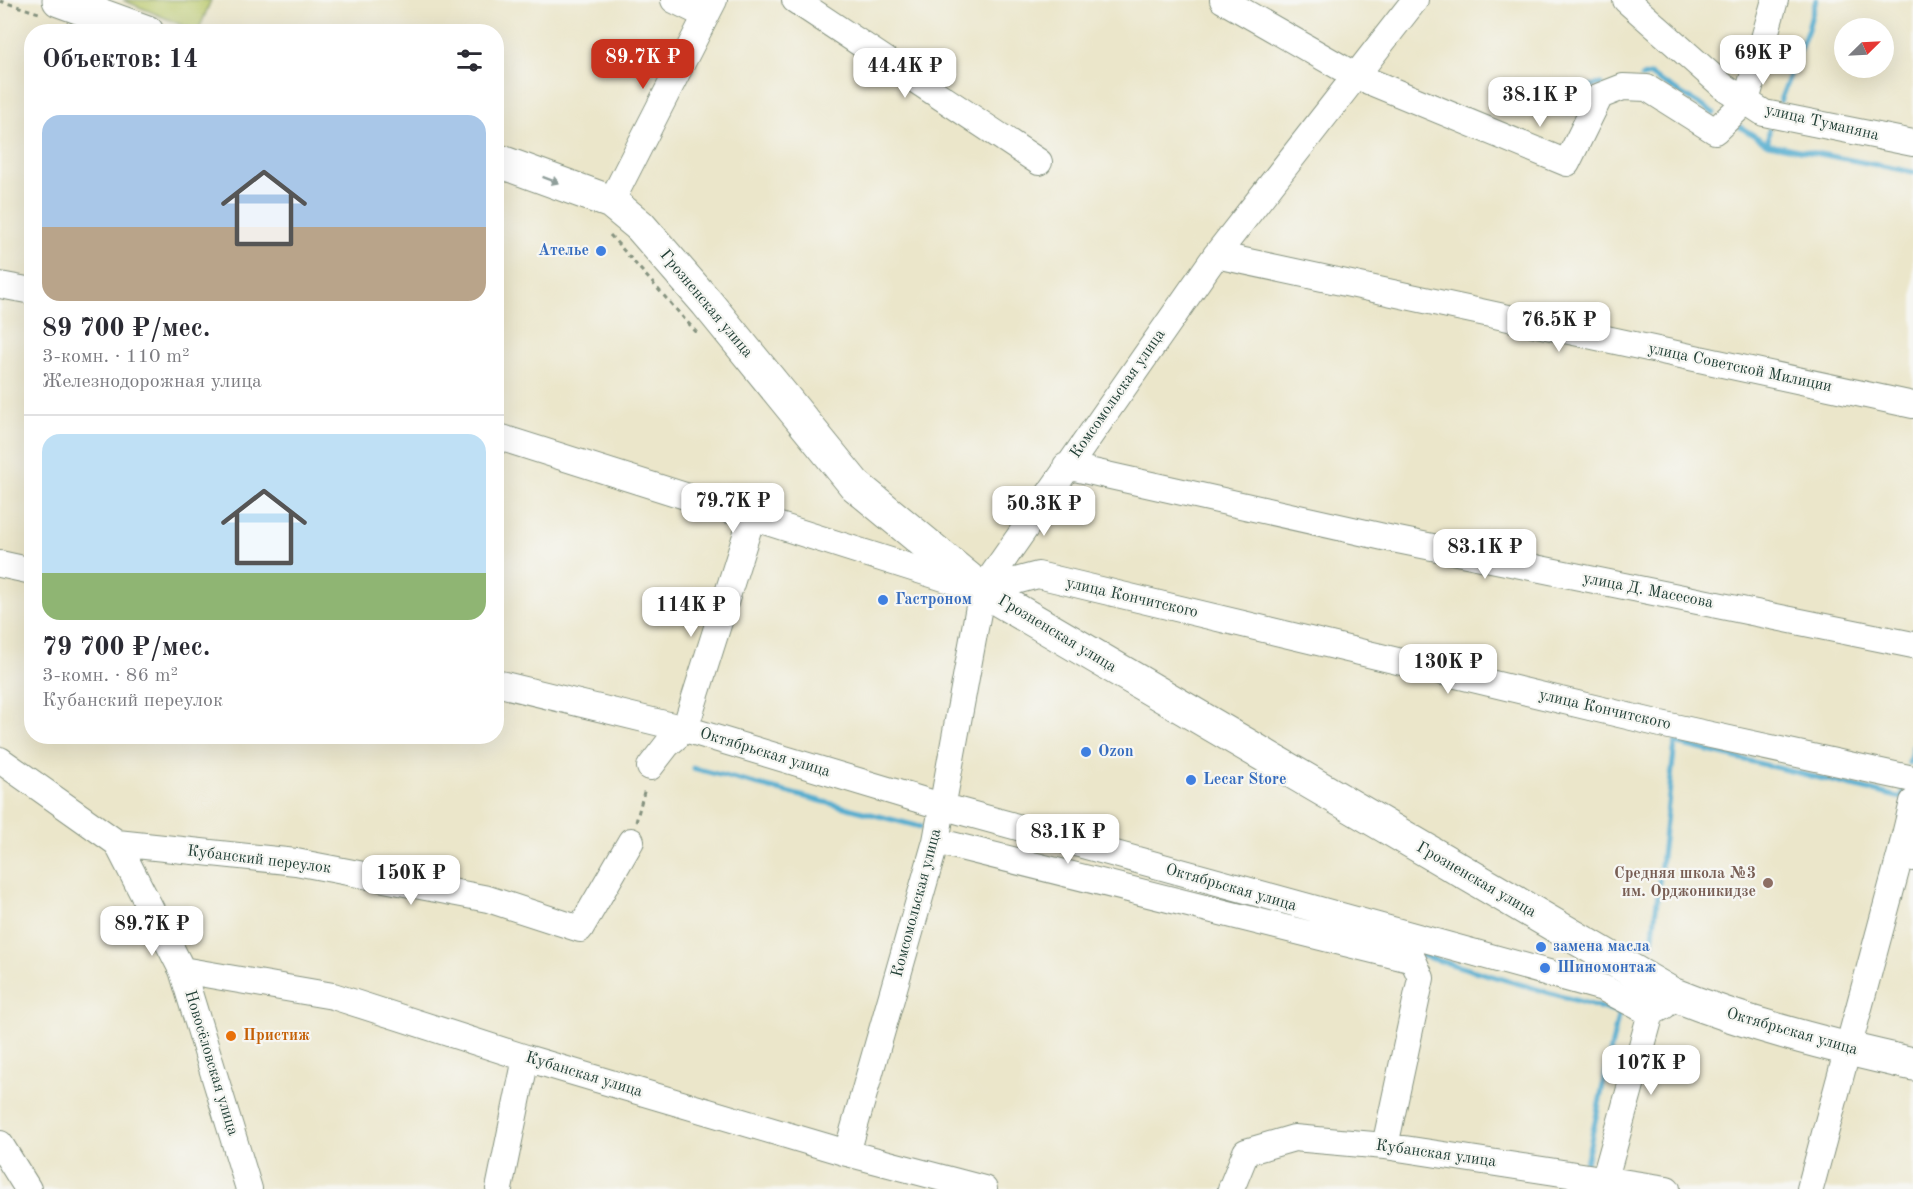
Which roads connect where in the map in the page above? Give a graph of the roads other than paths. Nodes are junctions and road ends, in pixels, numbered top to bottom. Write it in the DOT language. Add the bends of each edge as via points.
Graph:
graph roads {
  1 [pos="59,0"];
  2 [pos="674,0"];
  3 [pos="795,0"];
  4 [pos="1223,0"];
  5 [pos="1415,0"];
  6 [pos="1626,0"];
  7 [pos="1775,0"];
  8 [pos="710,7"];
  9 [pos="106,24"];
  10 [pos="1354,75"];
  11 [pos="1746,101"];
  12 [pos="1913,143"];
  13 [pos="1039,162"];
  14 [pos="504,164"];
  15 [pos="607,215"];
  16 [pos="1216,255"];
  17 [pos="0,285"];
  18 [pos="24,290"];
  19 [pos="1913,405"];
  20 [pos="504,439"];
  21 [pos="1066,466"];
  22 [pos="752,517"];
  23 [pos="0,564"];
  24 [pos="24,569"];
  25 [pos="982,590"];
  26 [pos="1913,645"];
  27 [pos="504,686"];
  28 [pos="685,729"];
  29 [pos="0,760"];
  30 [pos="650,768"];
  31 [pos="1913,779"];
  32 [pos="1913,802"];
  33 [pos="941,806"];
  34 [pos="631,841"];
  35 [pos="936,841"];
  36 [pos="117,843"];
  37 [pos="1906,857"];
  38 [pos="182,970"];
  39 [pos="1662,1003"];
  40 [pos="1846,1050"];
  41 [pos="526,1058"];
  42 [pos="1913,1064"];
  43 [pos="0,1144"];
  44 [pos="1385,1146"];
  45 [pos="847,1153"];
  46 [pos="1603,1185"];
  47 [pos="27,1189"];
  48 [pos="249,1189"];
  49 [pos="499,1189"];
  50 [pos="984,1189"];
  51 [pos="1231,1189"];
  52 [pos="1667,1189"];
  53 [pos="1810,1189"];
  1 -- 9 [label="main road"];
  2 -- 8 [label="street"];
  3 -- 13 [label="street"];
  4 -- 10 [label="street"];
  5 -- 10 [label="street, Комсомольская улица"];
  6 -- 11 [label="street, улица Туманяна" via="1724,87"];
  7 -- 11 [label="street"];
  8 -- 15 [label="street"];
  10 -- 11 [label="street" via="1567,163 1600,96 1623,87 1647,88 1715,131"];
  10 -- 16 [label="street, Комсомольская улица"];
  11 -- 12 [label="street, улица Туманяна" via="1764,113"];
  14 -- 15 [label="main road, Грозненская улица, one-way"];
  15 -- 25 [label="main road, Грозненская улица" via="640,226 855,485"];
  16 -- 19 [label="street, улица Советской Милиции"];
  16 -- 21 [label="street, Комсомольская улица"];
  17 -- 18 [label="street"];
  20 -- 22 [label="street"];
  21 -- 25 [label="street, Комсомольская улица"];
  21 -- 26 [label="street, улица Д. Масесова" via="1388,538"];
  22 -- 25 [label="street"];
  22 -- 28 [label="street"];
  23 -- 24 [label="street"];
  25 -- 31 [label="street, улица Кончитского" via="1038,575 1665,725"];
  25 -- 33 [label="street, Комсомольская улица"];
  25 -- 39 [label="main road, Грозненская улица"];
  27 -- 28 [label="street, Октябрьская улица"];
  28 -- 30 [label="street"];
  28 -- 33 [label="street, Октябрьская улица"];
  29 -- 36 [label="street, Новосёловская улица"];
  32 -- 37 [label="street"];
  33 -- 35 [label="street, Комсомольская улица"];
  33 -- 39 [label="street, Октябрьская улица"];
  34 -- 36 [label="street, Кубанский переулок" via="580,929 488,899 307,864"];
  35 -- 44 [label="street" via="1413,960 1421,978"];
  35 -- 45 [label="street, Комсомольская улица"];
  36 -- 38 [label="street, Новосёловская улица"];
  37 -- 40 [label="street"];
  38 -- 41 [label="street, Кубанская улица" via="333,996"];
  38 -- 48 [label="street, Новосёловская улица"];
  39 -- 40 [label="main road, Октябрьская улица" via="1701,1005"];
  39 -- 46 [label="street"];
  40 -- 42 [label="main road, Октябрьская улица"];
  40 -- 53 [label="street"];
  41 -- 45 [label="street, Кубанская улица"];
  41 -- 49 [label="street"];
  43 -- 47 [label="street"];
  44 -- 46 [label="street, Кубанская улица"];
  44 -- 51 [label="street, Кубанская улица" via="1294,1138 1246,1152"];
  45 -- 50 [label="street, Кубанская улица"];
  46 -- 52 [label="street, Кубанская улица"];
}
